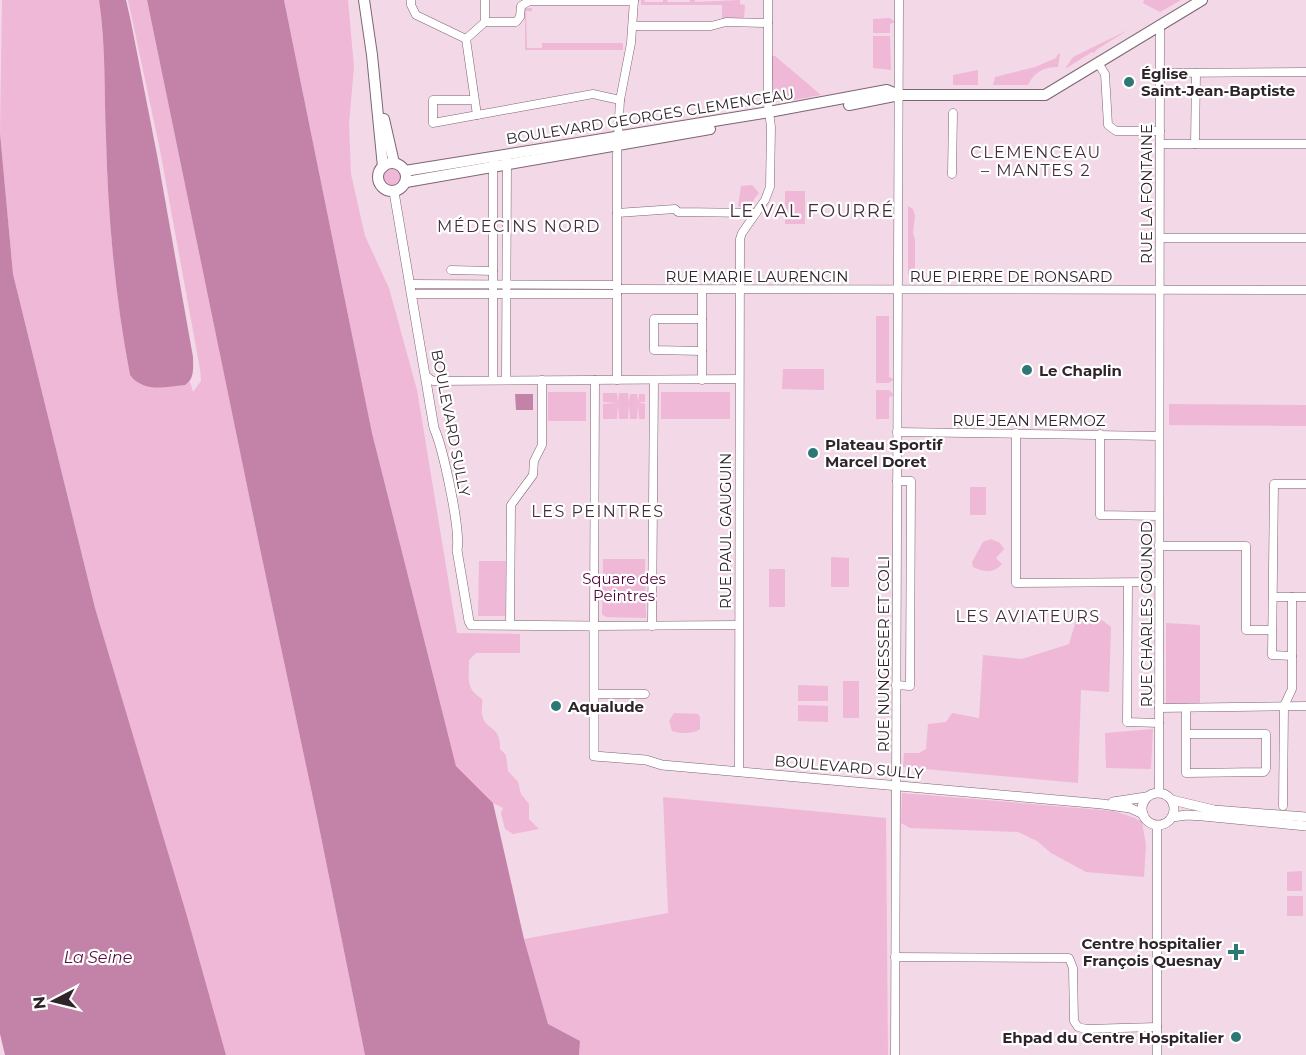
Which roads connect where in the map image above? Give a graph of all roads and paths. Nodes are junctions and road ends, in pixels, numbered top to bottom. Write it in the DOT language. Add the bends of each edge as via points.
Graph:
graph roads {
  1 [pos="364,0"];
  2 [pos="411,0"];
  3 [pos="485,0"];
  4 [pos="548,0"];
  5 [pos="634,0"];
  6 [pos="768,0"];
  7 [pos="899,0"];
  8 [pos="1202,0"];
  9 [pos="485,22"];
  10 [pos="768,23"];
  11 [pos="1160,25"];
  12 [pos="633,26"];
  13 [pos="466,39"];
  14 [pos="373,63"];
  15 [pos="1098,63"];
  16 [pos="1306,72"];
  17 [pos="1160,73"];
  18 [pos="1196,73"];
  19 [pos="899,95"];
  20 [pos="474,100"];
  21 [pos="620,100"];
  22 [pos="953,113"];
  23 [pos="477,115"];
  24 [pos="769,115"];
  25 [pos="1160,131"];
  26 [pos="618,140"];
  27 [pos="1160,144"];
  28 [pos="1195,144"];
  29 [pos="1306,144"];
  30 [pos="507,160"];
  31 [pos="494,162"];
  32 [pos="394,163"];
  33 [pos="383,166"];
  34 [pos="952,174"];
  35 [pos="406,177"];
  36 [pos="394,192"];
  37 [pos="617,213"];
  38 [pos="756,213"];
  39 [pos="1160,238"];
  40 [pos="1306,238"];
  41 [pos="451,270"];
  42 [pos="493,270"];
  43 [pos="493,285"];
  44 [pos="506,285"];
  45 [pos="412,289"];
  46 [pos="617,289"];
  47 [pos="740,289"];
  48 [pos="702,290"];
  49 [pos="898,290"];
  50 [pos="1160,290"];
  51 [pos="1306,290"];
  52 [pos="493,294"];
  53 [pos="506,294"];
  54 [pos="702,319"];
  55 [pos="702,351"];
  56 [pos="426,376"];
  57 [pos="739,379"];
  58 [pos="493,380"];
  59 [pos="506,380"];
  60 [pos="542,380"];
  61 [pos="595,380"];
  62 [pos="617,380"];
  63 [pos="654,380"];
  64 [pos="702,380"];
  65 [pos="897,432"];
  66 [pos="1016,433"];
  67 [pos="1100,434"];
  68 [pos="1160,436"];
  69 [pos="897,481"];
  70 [pos="1306,484"];
  71 [pos="1160,516"];
  72 [pos="1159,546"];
  73 [pos="1159,582"];
  74 [pos="1128,583"];
  75 [pos="1273,597"];
  76 [pos="1292,597"];
  77 [pos="1306,597"];
  78 [pos="510,625"];
  79 [pos="738,625"];
  80 [pos="594,626"];
  81 [pos="652,626"];
  82 [pos="1272,630"];
  83 [pos="1292,656"];
  84 [pos="896,686"];
  85 [pos="594,694"];
  86 [pos="645,694"];
  87 [pos="1284,706"];
  88 [pos="1306,706"];
  89 [pos="1159,708"];
  90 [pos="1186,708"];
  91 [pos="1159,723"];
  92 [pos="1186,734"];
  93 [pos="739,772"];
  94 [pos="896,786"];
  95 [pos="1159,792"];
  96 [pos="1146,797"];
  97 [pos="1172,800"];
  98 [pos="1102,804"];
  99 [pos="1283,806"];
  100 [pos="1143,814"];
  101 [pos="1172,817"];
  102 [pos="1306,818"];
  103 [pos="1157,825"];
  104 [pos="1306,826"];
  105 [pos="895,957"];
  106 [pos="1157,1028"];
  107 [pos="895,1055"];
  108 [pos="1157,1055"];
  1 -- 14 [label="main road"];
  2 -- 13 [label="street" via="416,15"];
  3 -- 9 [label="street"];
  4 -- 5 [label="street"];
  4 -- 9 [label="street" via="526,2 516,22"];
  5 -- 12 [label="street"];
  6 -- 10 [label="street, RUE PAUL GAUGUIN"];
  7 -- 19 [label="street, RUE NUNGESSER ET COLI"];
  8 -- 11 [label="main road, BOULEVARD GEORGES CLEMENCEAU"];
  9 -- 13 [label="street"];
  10 -- 12 [label="street"];
  10 -- 24 [label="street, RUE PAUL GAUGUIN"];
  11 -- 15 [label="main road, BOULEVARD GEORGES CLEMENCEAU"];
  11 -- 17 [label="street, RUE LA FONTAINE"];
  12 -- 21 [label="street"];
  13 -- 20 [label="street"];
  14 -- 32 [label="main road"];
  14 -- 33 [label="main road"];
  15 -- 19 [label="main road, BOULEVARD GEORGES CLEMENCEAU" via="1042,95"];
  15 -- 25 [label="street" via="1105,74 1108,126 1116,132"];
  16 -- 18 [label="street"];
  17 -- 18 [label="street"];
  17 -- 25 [label="street, RUE LA FONTAINE"];
  18 -- 28 [label="street"];
  19 -- 24 [label="main road, BOULEVARD GEORGES CLEMENCEAU"];
  19 -- 49 [label="street, RUE NUNGESSER ET COLI"];
  20 -- 23 [label="street"];
  20 -- 23 [label="street" via="433,100 433,123"];
  21 -- 23 [label="street" via="593,94"];
  21 -- 26 [label="street"];
  22 -- 34 [label="street"];
  24 -- 26 [label="main road, BOULEVARD GEORGES CLEMENCEAU"];
  24 -- 38 [label="street, RUE PAUL GAUGUIN" via="770,187"];
  25 -- 27 [label="street, RUE LA FONTAINE"];
  26 -- 30 [label="main road, BOULEVARD GEORGES CLEMENCEAU"];
  26 -- 37 [label="street"];
  27 -- 28 [label="street"];
  27 -- 39 [label="street, RUE LA FONTAINE"];
  28 -- 29 [label="street"];
  30 -- 31 [label="main road, BOULEVARD GEORGES CLEMENCEAU"];
  30 -- 44 [label="street"];
  31 -- 35 [label="main road, BOULEVARD GEORGES CLEMENCEAU"];
  31 -- 42 [label="street"];
  32 -- 33 [label="main road"];
  32 -- 35 [label="main road"];
  33 -- 36 [label="main road" via="378,174 379,184"];
  35 -- 36 [label="main road" via="403,188"];
  36 -- 45 [label="street, BOULEVARD SULLY"];
  37 -- 38 [label="street" via="675,209"];
  37 -- 46 [label="street"];
  38 -- 47 [label="street, RUE PAUL GAUGUIN" via="740,235"];
  39 -- 40 [label="street"];
  39 -- 50 [label="street, RUE LA FONTAINE"];
  41 -- 42 [label="street"];
  42 -- 43 [label="street"];
  43 -- 44 [label="street"];
  43 -- 45 [label="street"];
  43 -- 52 [label="street"];
  44 -- 46 [label="street"];
  44 -- 53 [label="street"];
  45 -- 52 [label="street"];
  45 -- 56 [label="street, BOULEVARD SULLY"];
  46 -- 48 [label="street, RUE MARIE LAURENCIN"];
  46 -- 53 [label="street"];
  46 -- 62 [label="street"];
  47 -- 48 [label="street, RUE MARIE LAURENCIN"];
  47 -- 49 [label="street, RUE MARIE LAURENCIN"];
  47 -- 57 [label="street, RUE PAUL GAUGUIN"];
  48 -- 54 [label="street"];
  49 -- 50 [label="street, RUE PIERRE DE RONSARD"];
  49 -- 65 [label="street, RUE NUNGESSER ET COLI"];
  50 -- 51 [label="street, RUE PIERRE DE RONSARD"];
  50 -- 68 [label="street, RUE LA FONTAINE"];
  52 -- 53 [label="street"];
  52 -- 58 [label="street"];
  53 -- 59 [label="street"];
  54 -- 55 [label="street"];
  54 -- 55 [label="street" via="654,319 654,350"];
  55 -- 64 [label="street"];
  56 -- 58 [label="street" via="433,381"];
  56 -- 78 [label="street, BOULEVARD SULLY" via="434,428 441,444 469,621 471,625"];
  57 -- 64 [label="street"];
  57 -- 79 [label="street, RUE PAUL GAUGUIN"];
  58 -- 59 [label="street"];
  59 -- 60 [label="street"];
  60 -- 61 [label="street"];
  60 -- 78 [label="street" via="542,445 533,475 510,505"];
  61 -- 62 [label="street"];
  61 -- 80 [label="street"];
  62 -- 63 [label="street"];
  63 -- 64 [label="street"];
  63 -- 81 [label="street"];
  65 -- 66 [label="street, RUE JEAN MERMOZ"];
  65 -- 69 [label="street, RUE NUNGESSER ET COLI"];
  66 -- 67 [label="street, RUE JEAN MERMOZ"];
  66 -- 74 [label="street" via="1016,583"];
  67 -- 68 [label="street, RUE JEAN MERMOZ"];
  67 -- 71 [label="street" via="1100,515"];
  68 -- 71 [label="street, RUE CHARLES GOUNOD"];
  69 -- 84 [label="street, RUE NUNGESSER ET COLI"];
  69 -- 84 [label="street" via="911,481 911,532 910,686"];
  70 -- 75 [label="street" via="1274,484"];
  71 -- 72 [label="street, RUE CHARLES GOUNOD"];
  72 -- 73 [label="street, RUE CHARLES GOUNOD"];
  72 -- 82 [label="street" via="1246,546 1246,630"];
  73 -- 74 [label="street"];
  73 -- 89 [label="street, RUE CHARLES GOUNOD"];
  74 -- 91 [label="street" via="1127,722"];
  75 -- 76 [label="street"];
  75 -- 82 [label="street"];
  76 -- 77 [label="street"];
  76 -- 83 [label="street"];
  78 -- 80 [label="street"];
  79 -- 81 [label="street"];
  79 -- 93 [label="street, RUE PAUL GAUGUIN"];
  80 -- 81 [label="street"];
  80 -- 85 [label="street"];
  82 -- 83 [label="street" via="1272,656"];
  83 -- 87 [label="street" via="1292,689"];
  84 -- 94 [label="street, RUE NUNGESSER ET COLI"];
  85 -- 86 [label="street"];
  85 -- 93 [label="street, BOULEVARD SULLY" via="594,756"];
  87 -- 88 [label="street"];
  87 -- 90 [label="street"];
  87 -- 99 [label="street"];
  89 -- 90 [label="street"];
  89 -- 91 [label="street, RUE CHARLES GOUNOD"];
  90 -- 92 [label="street"];
  91 -- 95 [label="street, RUE CHARLES GOUNOD"];
  92 -- 92 [label="street" via="1266,734 1266,769 1186,772"];
  93 -- 94 [label="street, BOULEVARD SULLY"];
  94 -- 98 [label="street, BOULEVARD SULLY"];
  94 -- 105 [label="street, RUE NUNGESSER ET COLI"];
  95 -- 96 [label="street"];
  95 -- 97 [label="street"];
  96 -- 98 [label="street"];
  96 -- 100 [label="street"];
  97 -- 101 [label="street"];
  97 -- 102 [label="street" via="1214,810"];
  98 -- 100 [label="street"];
  100 -- 103 [label="street"];
  101 -- 103 [label="street"];
  101 -- 104 [label="street" via="1203,816"];
  103 -- 106 [label="street"];
  105 -- 106 [label="street" via="1069,958 1073,968 1074,1021 1078,1027"];
  105 -- 107 [label="street, RUE NUNGESSER ET COLI"];
  106 -- 108 [label="street"];
}
